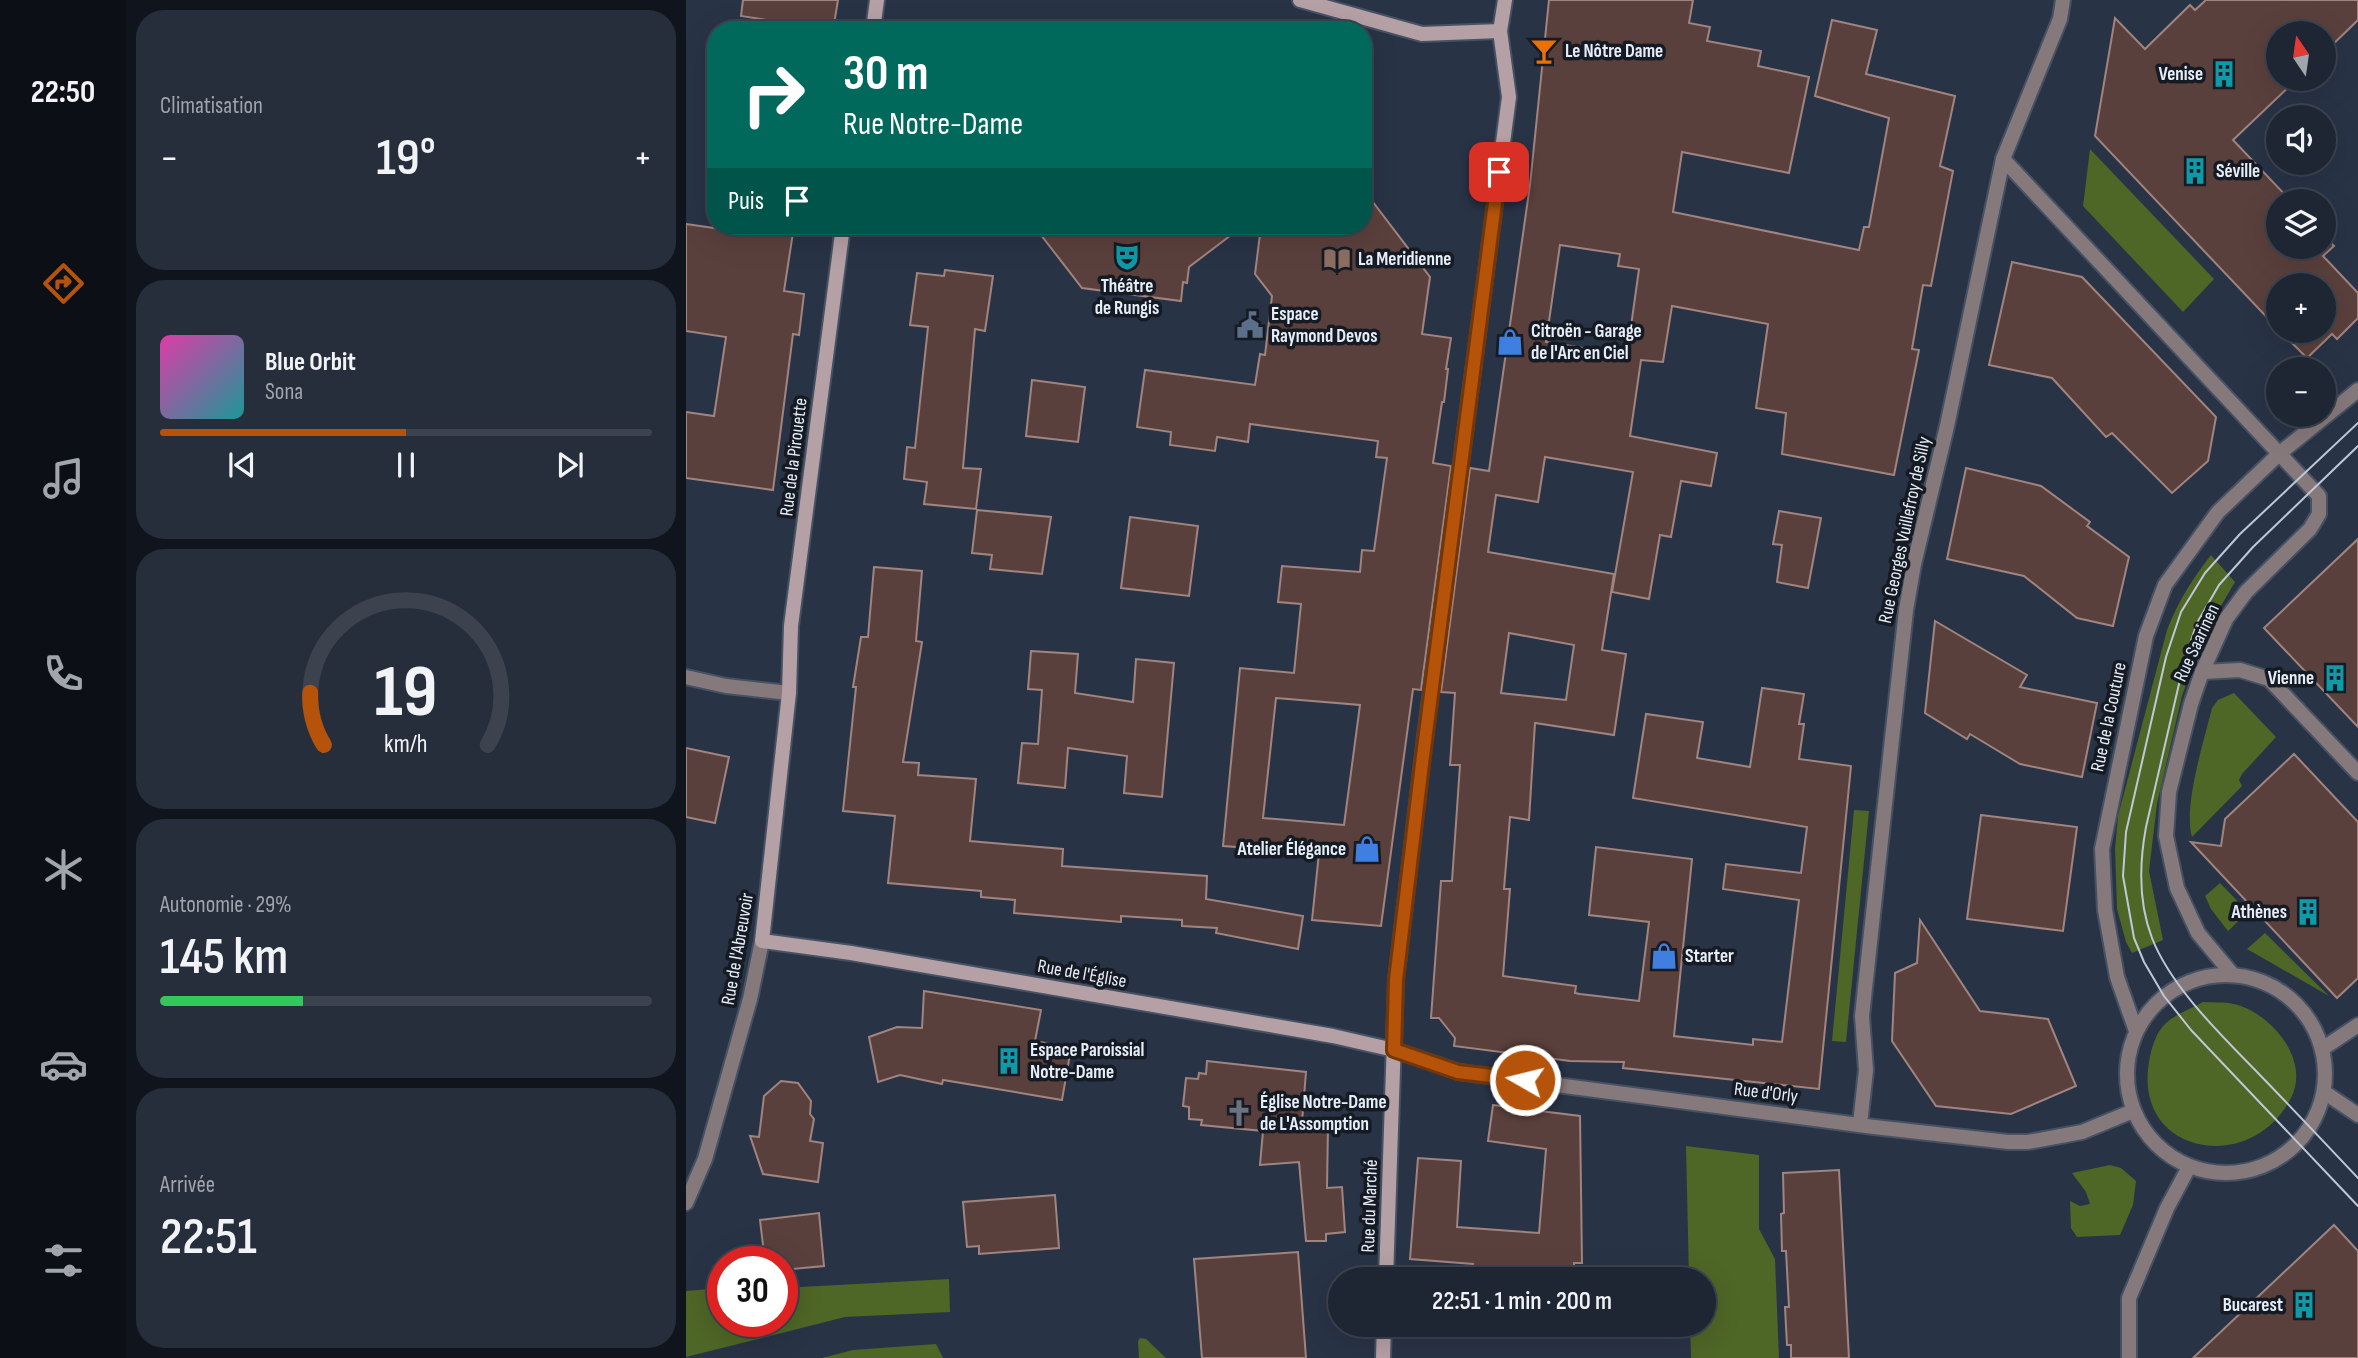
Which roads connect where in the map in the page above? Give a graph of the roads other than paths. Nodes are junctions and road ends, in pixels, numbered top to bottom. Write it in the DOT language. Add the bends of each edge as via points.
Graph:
graph roads {
  1 [pos="877,0"];
  2 [pos="1300,0"];
  3 [pos="1505,0"];
  4 [pos="2063,0"];
  5 [pos="874,21"];
  6 [pos="1500,31"];
  7 [pos="2003,159"];
  8 [pos="842,235"];
  9 [pos="2358,390"];
  10 [pos="2280,453"];
  11 [pos="2202,672"];
  12 [pos="686,677"];
  13 [pos="789,693"];
  14 [pos="2358,773"];
  15 [pos="762,941"];
  16 [pos="2233,975"];
  17 [pos="2358,1025"];
  18 [pos="2136,1031"];
  19 [pos="2322,1049"];
  20 [pos="1394,1050"];
  21 [pos="2324,1092"];
  22 [pos="2133,1111"];
  23 [pos="2358,1115"];
  24 [pos="1860,1124"];
  25 [pos="2189,1167"];
  26 [pos="686,1203"];
  27 [pos="1386,1267"];
  28 [pos="1384,1337"];
  29 [pos="1383,1358"];
  30 [pos="2129,1358"];
  1 -- 5 [label="street"];
  2 -- 6 [label="street" via="1422,34"];
  3 -- 6 [label="street, Rue du Marché"];
  4 -- 7 [label="street, Rue Georges Vuillefroy de Silly" via="2060,19"];
  6 -- 20 [label="street, Rue du Marché" via="1508,97 1396,980"];
  7 -- 10 [label="street, Rue Saarinen"];
  7 -- 24 [label="street, Rue Georges Vuillefroy de Silly" via="1906,610 1862,1016 1866,1070"];
  8 -- 13 [label="street, Rue de la Pirouette" via="791,626"];
  9 -- 10 [label="street"];
  10 -- 11 [label="street, Rue Saarinen" via="2319,496 2319,514 2225,619"];
  10 -- 18 [label="street, Rue de la Couture" via="2218,512 2192,545 2165,585 2146,636 2102,849 2105,910 2118,977"];
  11 -- 14 [label="street" via="2240,670 2269,680"];
  11 -- 16 [label="street, Rue Saarinen" via="2169,792 2166,835 2177,888 2198,933"];
  12 -- 13 [label="street"];
  13 -- 15 [label="street, Rue de l'Abreuvoir"];
  15 -- 20 [label="street, Rue de l'Église"];
  15 -- 26 [label="street, Rue de l'Abreuvoir" via="705,1159"];
  16 -- 18 [label="street" via="2206,977 2181,986 2156,1004"];
  16 -- 19 [label="street" via="2263,982 2290,998 2310,1021"];
  17 -- 19 [label="street"];
  18 -- 22 [label="street" via="2127,1084"];
  19 -- 21 [label="street"];
  20 -- 24 [label="street, Rue d'Orly" via="1458,1072"];
  20 -- 27 [label="street, Rue du Marché"];
  21 -- 23 [label="street"];
  21 -- 25 [label="street" via="2310,1127 2276,1160 2248,1171 2218,1173"];
  22 -- 24 [label="street, Rue d'Orly" via="2082,1132 2028,1142"];
  22 -- 25 [label="street" via="2147,1135"];
  25 -- 30 [label="street" via="2129,1298"];
  28 -- 29 [label="street"];
}
